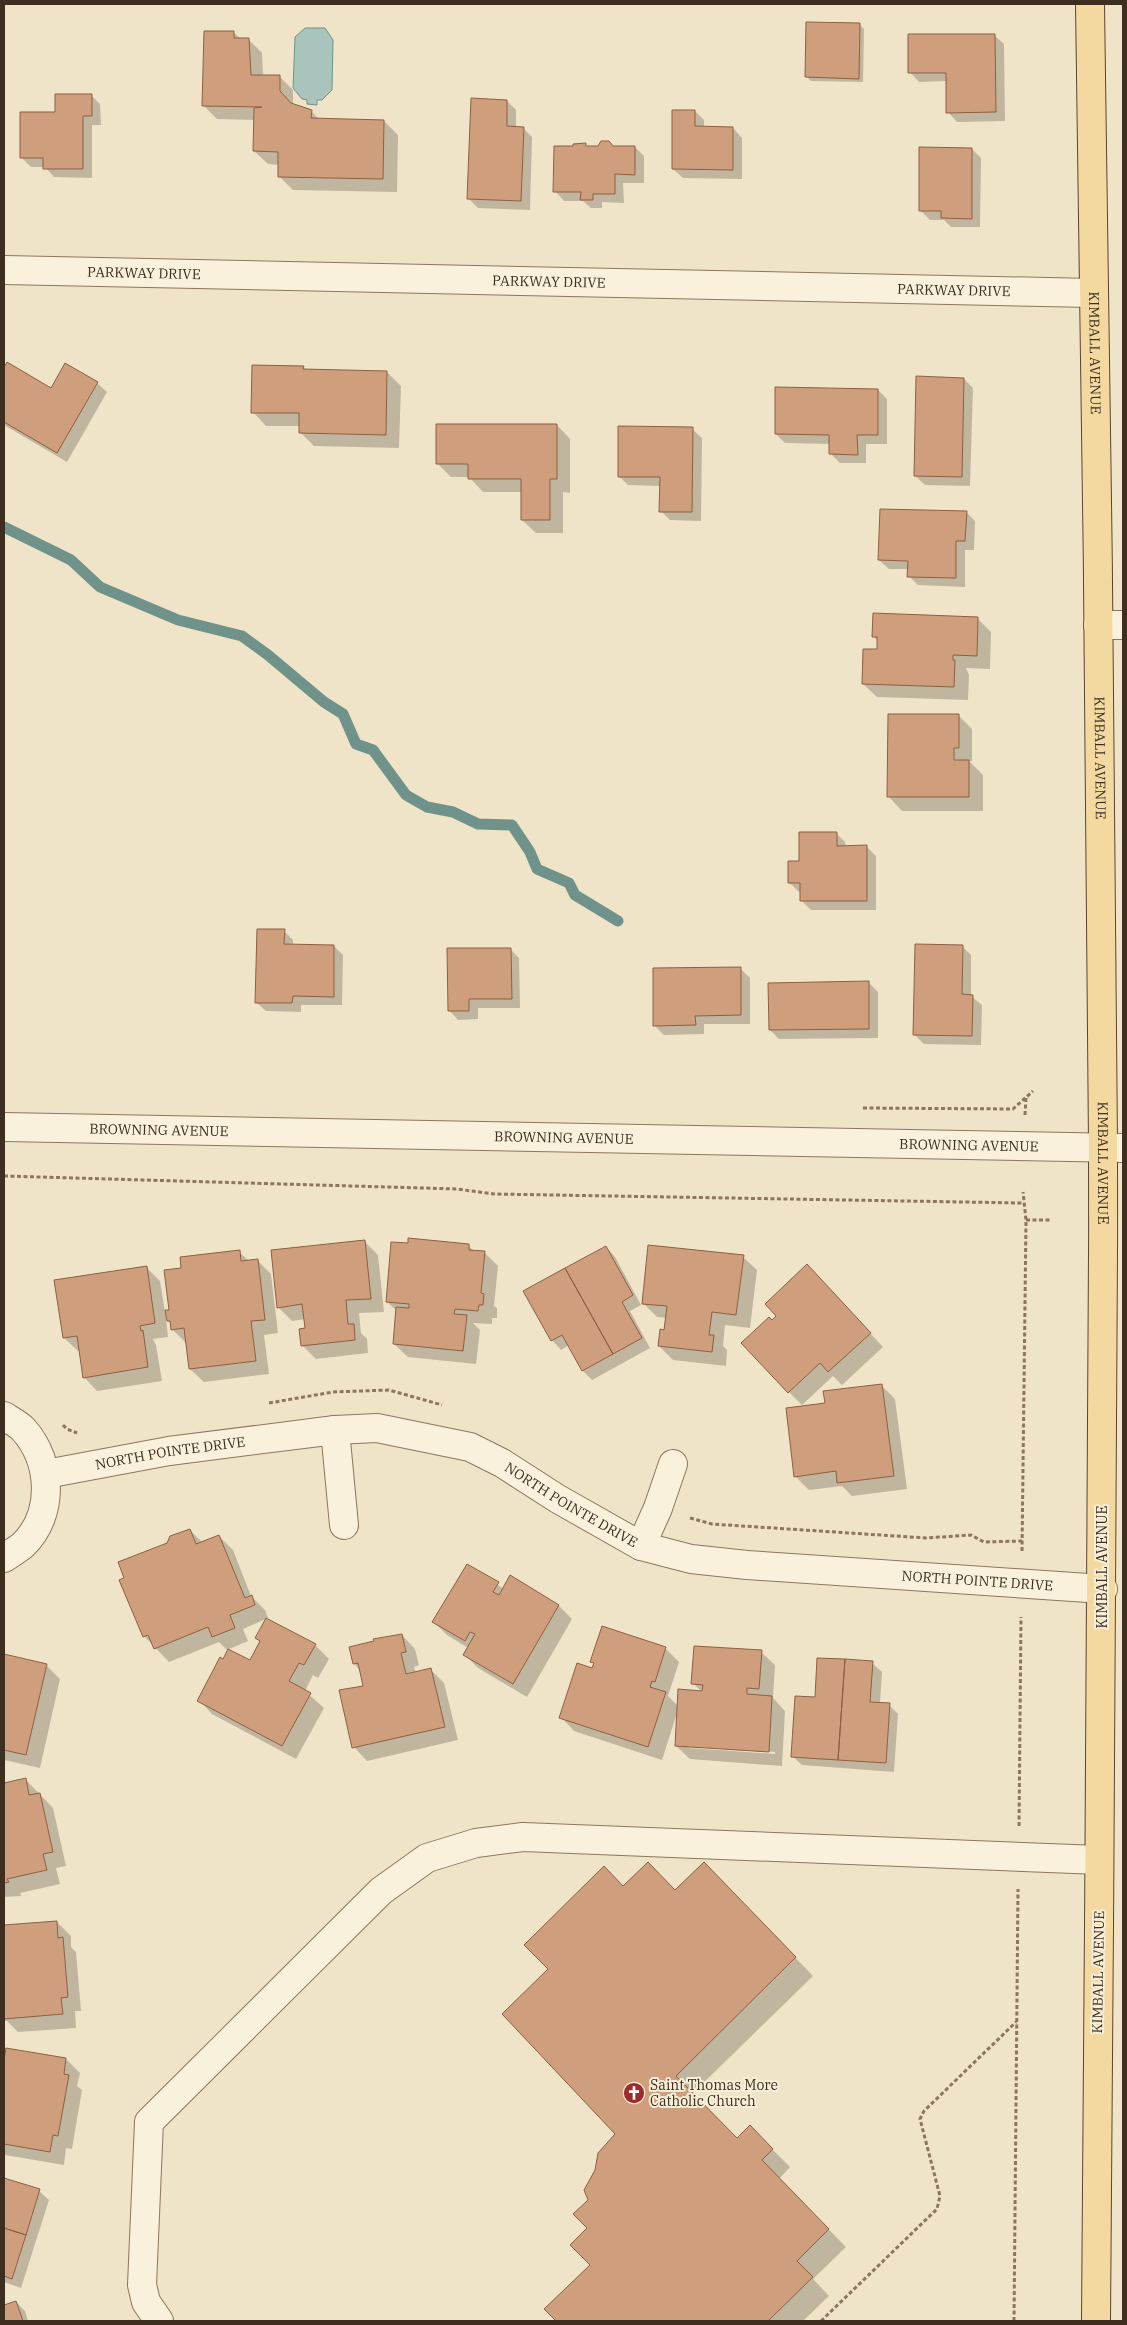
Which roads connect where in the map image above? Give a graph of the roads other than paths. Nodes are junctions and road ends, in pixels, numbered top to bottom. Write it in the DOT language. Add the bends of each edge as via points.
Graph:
graph roads {
  1 [pos="1090,4"];
  2 [pos="4,270"];
  3 [pos="1093,293"];
  4 [pos="1111,625"];
  5 [pos="4,1127"];
  6 [pos="1113,1148"];
  7 [pos="4,1416"];
  8 [pos="335,1430"];
  9 [pos="673,1464"];
  10 [pos="46,1474"];
  11 [pos="344,1525"];
  12 [pos="641,1546"];
  13 [pos="4,1558"];
  14 [pos="1103,1589"];
  15 [pos="1099,1860"];
  16 [pos="159,2321"];
  17 [pos="1096,2321"];
  1 -- 3 [label="main road, KIMBALL AVENUE"];
  2 -- 3 [label="street, PARKWAY DRIVE"];
  3 -- 4 [label="main road, KIMBALL AVENUE"];
  4 -- 6 [label="main road, KIMBALL AVENUE"];
  5 -- 6 [label="street, BROWNING AVENUE"];
  6 -- 14 [label="main road, KIMBALL AVENUE"];
  7 -- 10 [label="street" via="22,1428 38,1449"];
  8 -- 10 [label="street, NORTH POINTE DRIVE" via="169,1451"];
  8 -- 11 [label="street"];
  8 -- 12 [label="street, NORTH POINTE DRIVE" via="377,1428 470,1447"];
  9 -- 12 [label="street"];
  10 -- 13 [label="street" via="46,1500 38,1524 23,1545"];
  12 -- 14 [label="street, NORTH POINTE DRIVE" via="691,1559 747,1565"];
  14 -- 15 [label="main road, KIMBALL AVENUE"];
  15 -- 16 [label="street" via="524,1837 476,1843 426,1858 381,1891 149,2122 142,2285 146,2302"];
  15 -- 17 [label="main road, KIMBALL AVENUE"];
}
